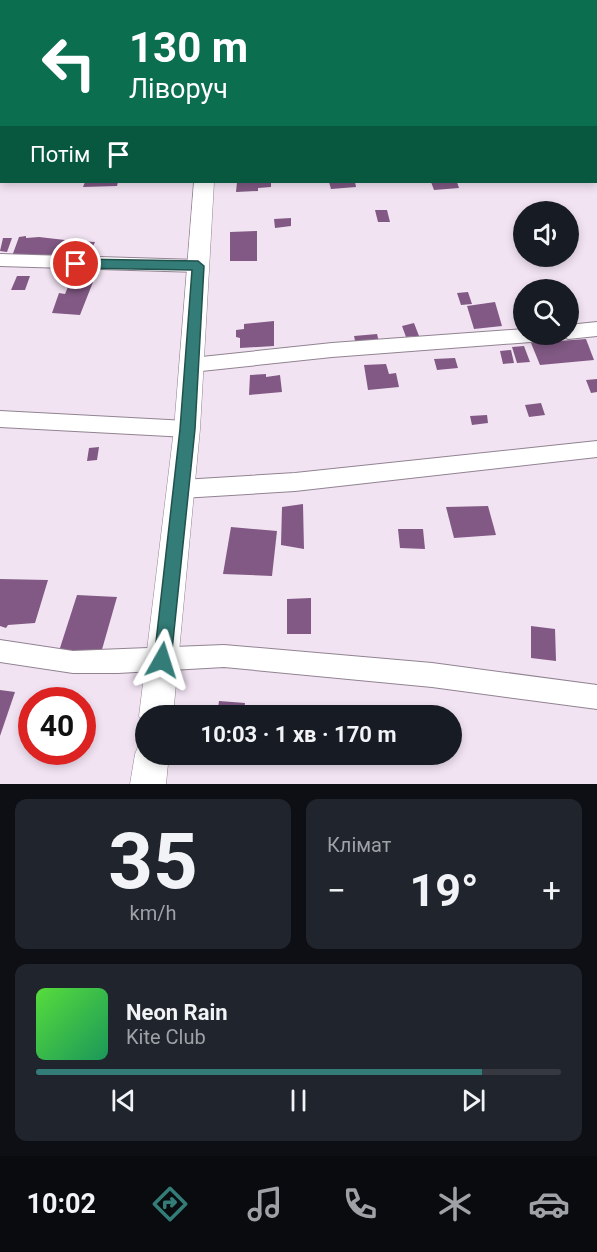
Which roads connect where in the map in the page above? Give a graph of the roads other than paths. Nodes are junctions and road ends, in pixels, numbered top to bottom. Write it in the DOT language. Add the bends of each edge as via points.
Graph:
graph roads {
  1 [pos="204,183"];
  2 [pos="0,260"];
  3 [pos="198,266"];
  4 [pos="597,328"];
  5 [pos="579,330"];
  6 [pos="513,336"];
  7 [pos="192,365"];
  8 [pos="0,419"];
  9 [pos="188,429"];
  10 [pos="597,449"];
  11 [pos="182,489"];
  12 [pos="0,651"];
  13 [pos="162,660"];
  14 [pos="597,698"];
  15 [pos="157,705"];
  16 [pos="151,765"];
  17 [pos="148,784"];
  1 -- 3 [label="street"];
  2 -- 3 [label="street"];
  3 -- 7 [label="street"];
  4 -- 5 [label="street"];
  6 -- 7 [label="street"];
  7 -- 9 [label="street"];
  8 -- 9 [label="street"];
  9 -- 11 [label="street"];
  10 -- 11 [label="street" via="295,482"];
  11 -- 13 [label="street"];
  12 -- 13 [label="street" via="74,662"];
  13 -- 14 [label="street" via="224,656 432,675"];
  13 -- 15 [label="street"];
  16 -- 17 [label="street"];
}
